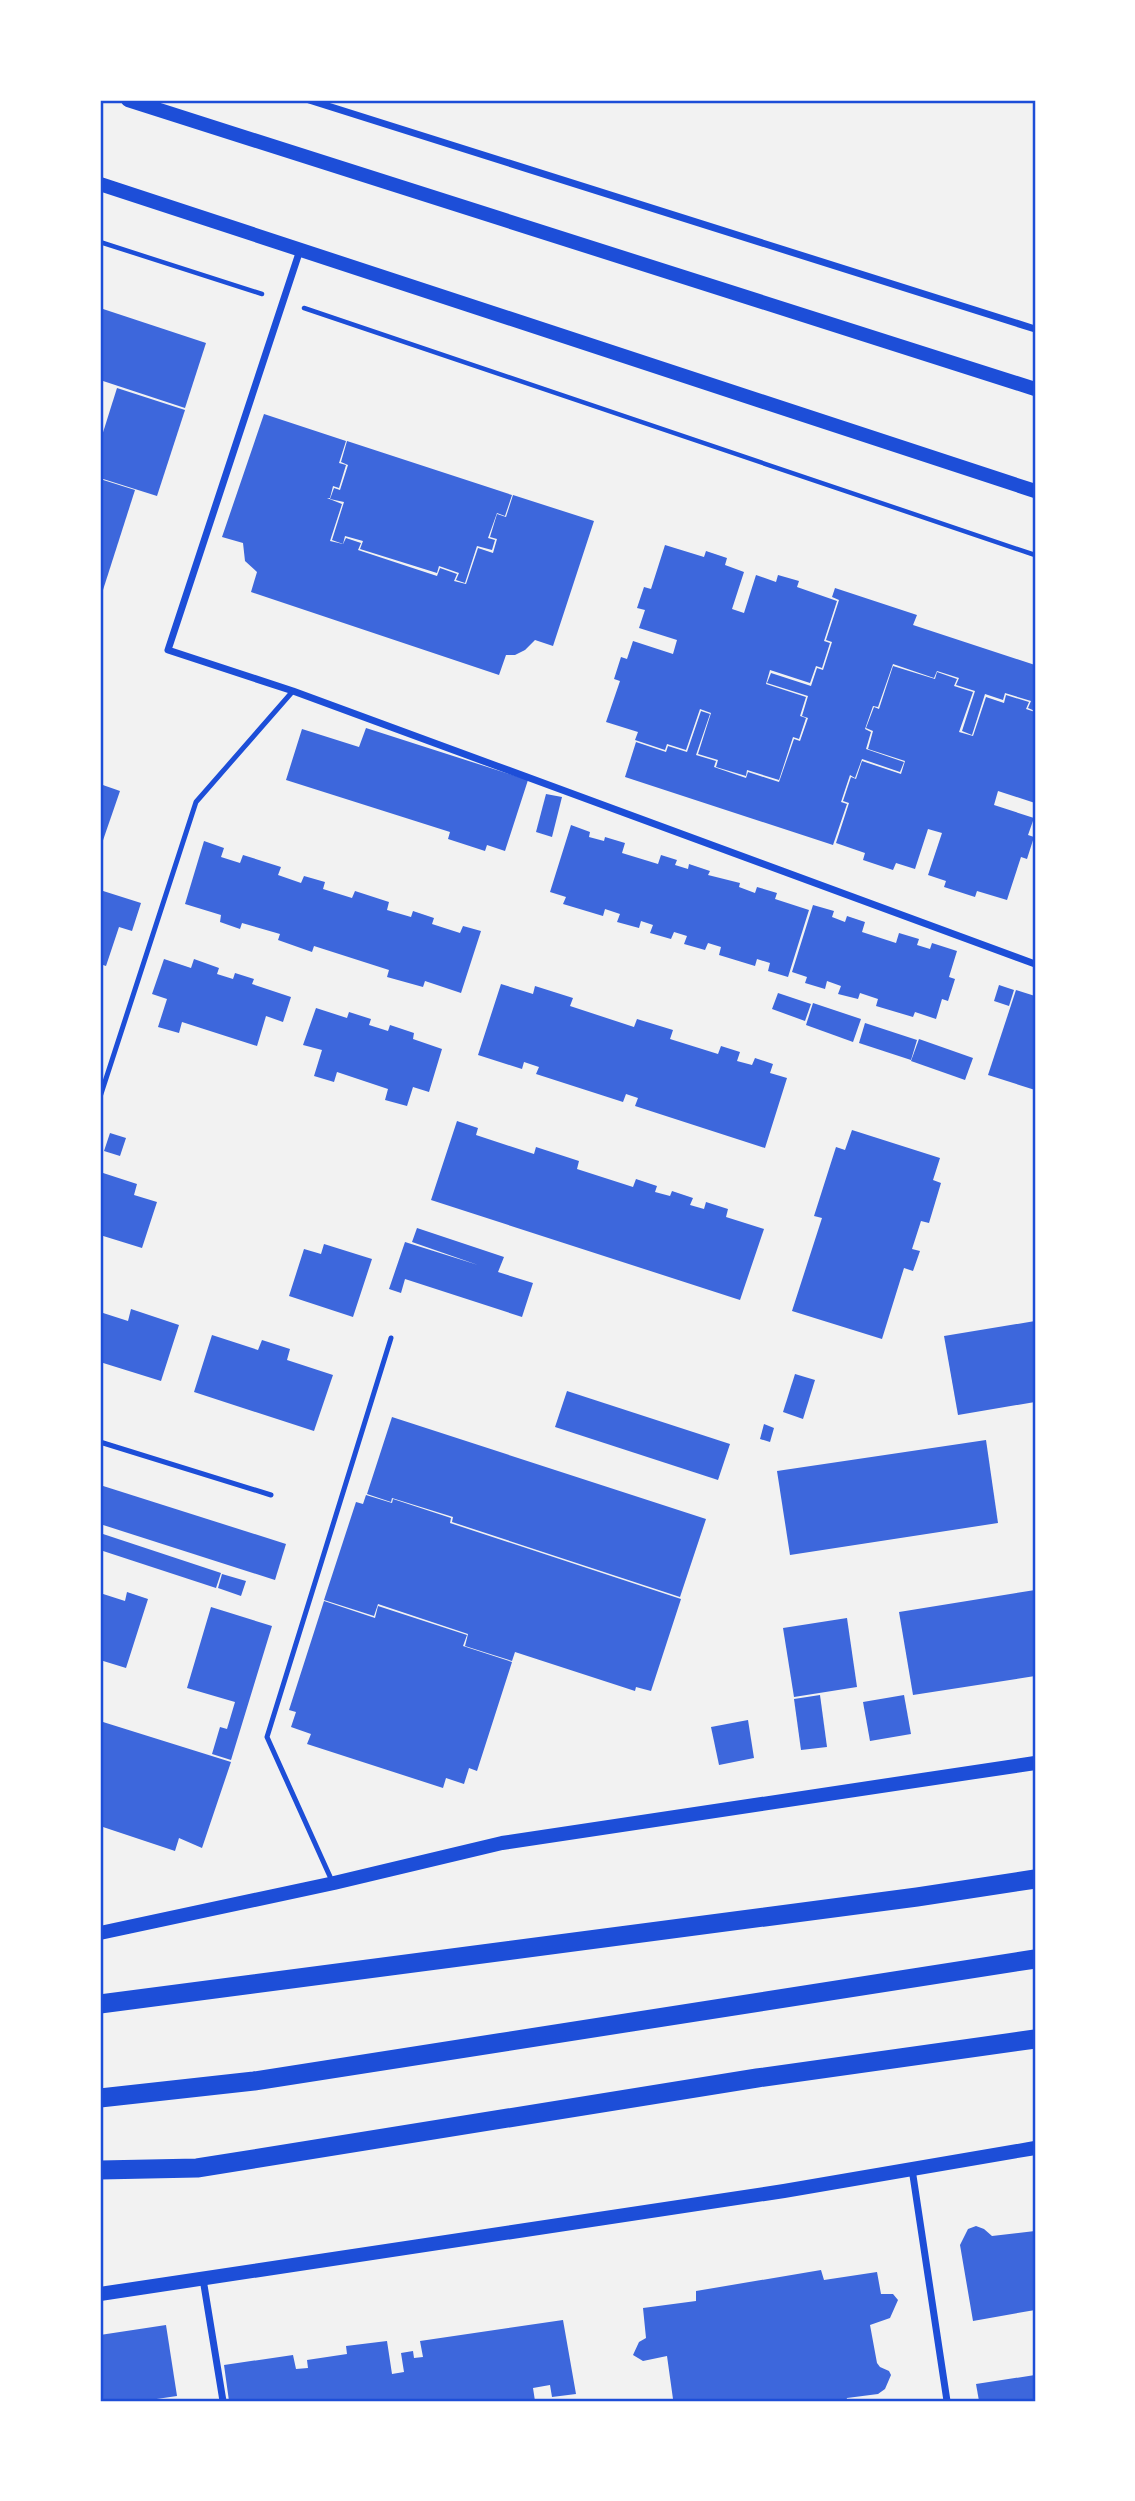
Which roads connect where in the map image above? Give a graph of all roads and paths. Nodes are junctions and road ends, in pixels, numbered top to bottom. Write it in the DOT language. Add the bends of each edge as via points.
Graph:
graph roads {
  1 [pos="128,100"];
  2 [pos="309,100"];
  3 [pos="100,184"];
  4 [pos="100,242"];
  5 [pos="300,250"];
  6 [pos="284,301"];
  7 [pos="1035,329"];
  8 [pos="1035,389"];
  9 [pos="1035,491"];
  10 [pos="1035,555"];
  11 [pos="293,691"];
  12 [pos="1035,964"];
  13 [pos="100,1097"];
  14 [pos="391,1338"];
  15 [pos="100,1442"];
  16 [pos="271,1494"];
  17 [pos="1035,1763"];
  18 [pos="1035,1865"];
  19 [pos="1035,1879"];
  20 [pos="334,1884"];
  21 [pos="917,1897"];
  22 [pos="100,1933"];
  23 [pos="1035,1959"];
  24 [pos="100,2004"];
  25 [pos="1035,2039"];
  26 [pos="100,2098"];
  27 [pos="1035,2148"];
  28 [pos="912,2169"];
  29 [pos="100,2170"];
  30 [pos="203,2278"];
  31 [pos="100,2294"];
  32 [pos="223,2401"];
  33 [pos="947,2401"];
  1 -- 8 [label="main road"];
  2 -- 7 [label="street"];
  3 -- 5 [label="main road"];
  4 -- 6 [label="path"];
  5 -- 6 [label="street"];
  5 -- 9 [label="main road"];
  6 -- 10 [label="path"];
  6 -- 11 [label="street" via="168,650"];
  11 -- 12 [label="street"];
  11 -- 13 [label="lane" via="196,802"];
  14 -- 20 [label="lane" via="267,1737"];
  15 -- 16 [label="lane"];
  17 -- 20 [label="main road" via="502,1843"];
  18 -- 21 [label="highway"];
  19 -- 21 [label="highway"];
  20 -- 22 [label="main road"];
  21 -- 24 [label="highway"];
  23 -- 26 [label="highway" via="254,2081"];
  25 -- 29 [label="highway" via="757,2078 197,2168"];
  27 -- 28 [label="main road"];
  28 -- 30 [label="main road"];
  28 -- 33 [label="street"];
  30 -- 31 [label="main road"];
  30 -- 32 [label="street"];
}
